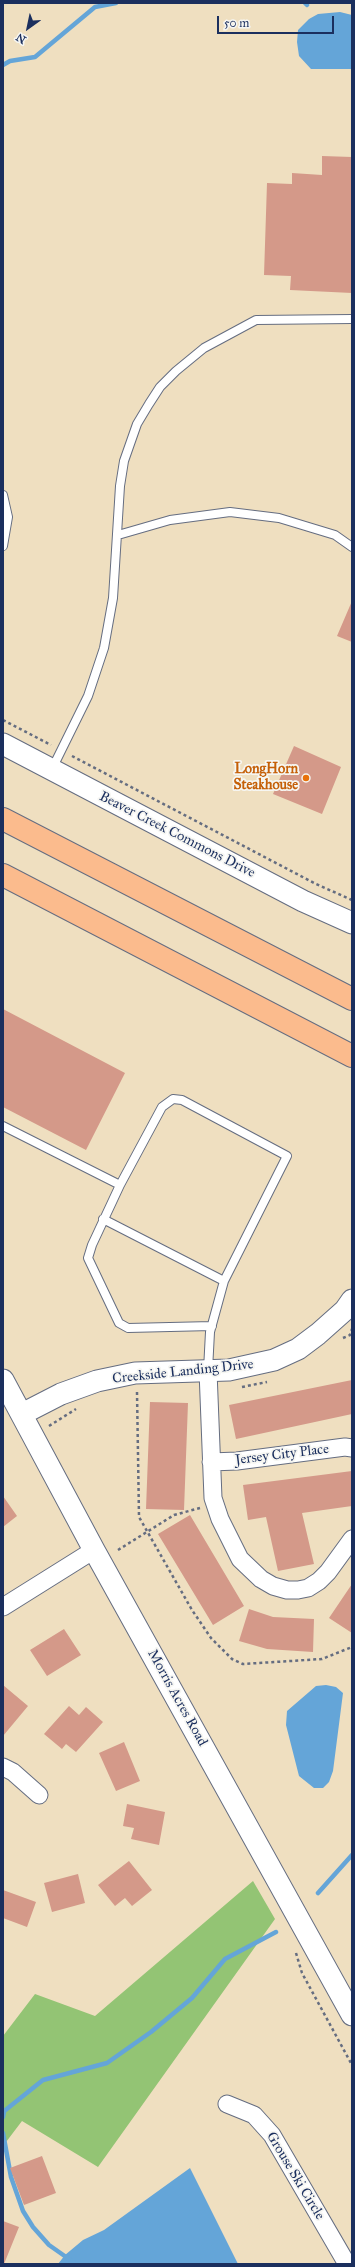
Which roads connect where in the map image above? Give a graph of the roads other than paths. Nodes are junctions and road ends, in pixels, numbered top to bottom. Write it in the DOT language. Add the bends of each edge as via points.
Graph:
graph roads {
  1 [pos="352,319"];
  2 [pos="3,495"];
  3 [pos="118,535"];
  4 [pos="3,546"];
  5 [pos="352,547"];
  6 [pos="3,744"];
  7 [pos="52,770"];
  8 [pos="3,819"];
  9 [pos="3,875"];
  10 [pos="352,923"];
  11 [pos="352,1000"];
  12 [pos="352,1056"];
  13 [pos="3,1126"];
  14 [pos="120,1185"];
  15 [pos="103,1219"];
  16 [pos="224,1281"];
  17 [pos="350,1309"];
  18 [pos="212,1326"];
  19 [pos="208,1370"];
  20 [pos="3,1380"];
  21 [pos="22,1414"];
  22 [pos="352,1448"];
  23 [pos="211,1462"];
  24 [pos="352,1539"];
  25 [pos="94,1550"];
  26 [pos="3,1607"];
  27 [pos="3,1767"];
  28 [pos="39,1795"];
  29 [pos="352,2015"];
  30 [pos="228,2104"];
  31 [pos="347,2264"];
  1 -- 3 [label="lane" via="256,320 216,340 176,371 149,404 129,443 120,486"];
  2 -- 4 [label="lane" via="8,518"];
  3 -- 5 [label="lane" via="170,520 230,512 279,518 335,535"];
  3 -- 7 [label="lane" via="109,625 96,675"];
  6 -- 7 [label="street, Beaver Creek Commons Drive"];
  7 -- 10 [label="street, Beaver Creek Commons Drive" via="323,911"];
  8 -- 11 [label="highway"];
  9 -- 12 [label="highway"];
  13 -- 14 [label="lane"];
  14 -- 15 [label="lane"];
  14 -- 16 [label="lane" via="162,1107 172,1099 182,1100 287,1156"];
  15 -- 16 [label="lane"];
  15 -- 18 [label="lane" via="88,1258 119,1323 128,1328"];
  16 -- 18 [label="lane"];
  17 -- 19 [label="street, Creekside Landing Drive" via="303,1345 274,1360 249,1367"];
  18 -- 19 [label="lane"];
  19 -- 21 [label="street, Creekside Landing Drive" via="135,1373 97,1381 61,1394"];
  19 -- 23 [label="street"];
  20 -- 21 [label="street, Morris Acres Road"];
  21 -- 25 [label="street, Morris Acres Road"];
  22 -- 23 [label="street, Jersey City Place" via="345,1446 237,1461"];
  23 -- 24 [label="street" via="213,1498 230,1540 240,1559 250,1570 273,1586 287,1590 308,1588 328,1572"];
  25 -- 26 [label="street"];
  25 -- 29 [label="street, Morris Acres Road"];
  27 -- 28 [label="street" via="13,1772"];
  30 -- 31 [label="street, Grouse Ski Circle" via="254,2115 272,2135"];
}
